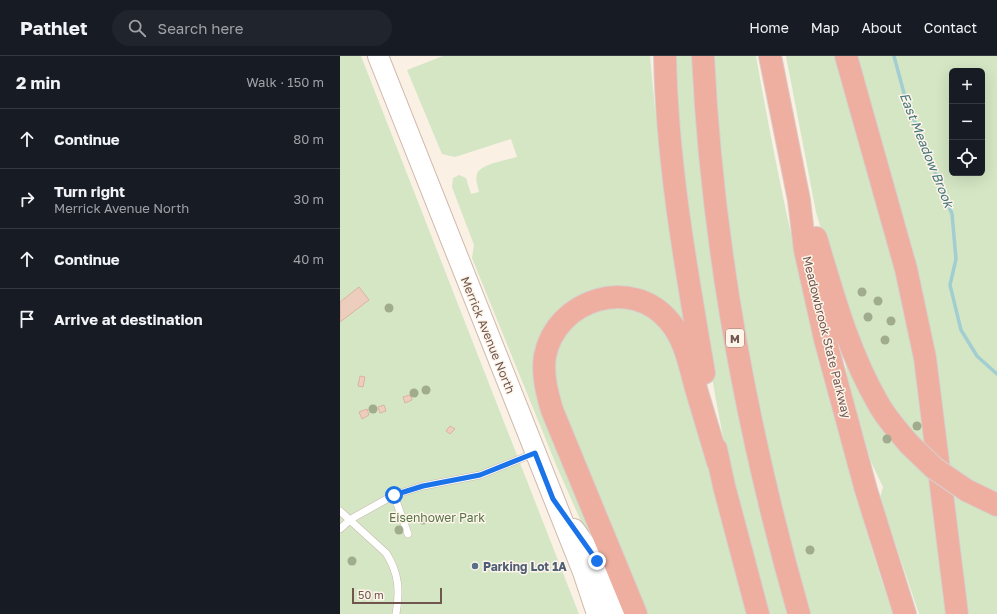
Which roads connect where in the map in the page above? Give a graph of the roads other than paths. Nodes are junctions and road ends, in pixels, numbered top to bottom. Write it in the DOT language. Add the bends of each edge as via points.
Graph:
graph roads {
  1 [pos="378,56"];
  2 [pos="661,56"];
  3 [pos="665,56"];
  4 [pos="703,56"];
  5 [pos="770,56"];
  6 [pos="846,56"];
  7 [pos="666,90"];
  8 [pos="792,171"];
  9 [pos="535,453"];
  10 [pos="718,462"];
  11 [pos="394,495"];
  12 [pos="553,499"];
  13 [pos="997,505"];
  14 [pos="340,511"];
  15 [pos="351,519"];
  16 [pos="340,530"];
  17 [pos="408,534"];
  18 [pos="396,614"];
  19 [pos="597,614"];
  20 [pos="616,614"];
  21 [pos="636,614"];
  22 [pos="758,614"];
  23 [pos="799,614"];
  24 [pos="905,614"];
  25 [pos="957,614"];
  1 -- 9 [label="main road, Merrick Avenue North"];
  2 -- 7 [label="highway"];
  3 -- 7 [label="highway"];
  4 -- 23 [label="highway, M" via="718,228 741,378"];
  5 -- 8 [label="highway, Meadowbrook State Parkway"];
  6 -- 25 [label="highway" via="906,269 925,358"];
  7 -- 10 [label="highway" via="685,256"];
  8 -- 13 [label="highway, bridge" via="858,366 878,404 909,444 934,468 966,490"];
  8 -- 24 [label="highway, Meadowbrook State Parkway" via="799,200 805,250 826,339 866,490"];
  9 -- 11 [label="lane" via="480,475 423,486"];
  9 -- 12 [label="main road, Merrick Avenue North"];
  10 -- 21 [label="highway" via="684,349 669,321 653,306 634,298 604,297 579,307 564,319 551,337 545,357 545,385 552,410"];
  10 -- 22 [label="highway"];
  11 -- 15 [label="lane"];
  11 -- 17 [label="lane"];
  12 -- 19 [label="main road, Merrick Avenue North"];
  12 -- 20 [label="main road" via="597,561"];
  14 -- 15 [label="lane"];
  15 -- 16 [label="lane"];
  15 -- 18 [label="lane" via="392,561 399,580"];
}
